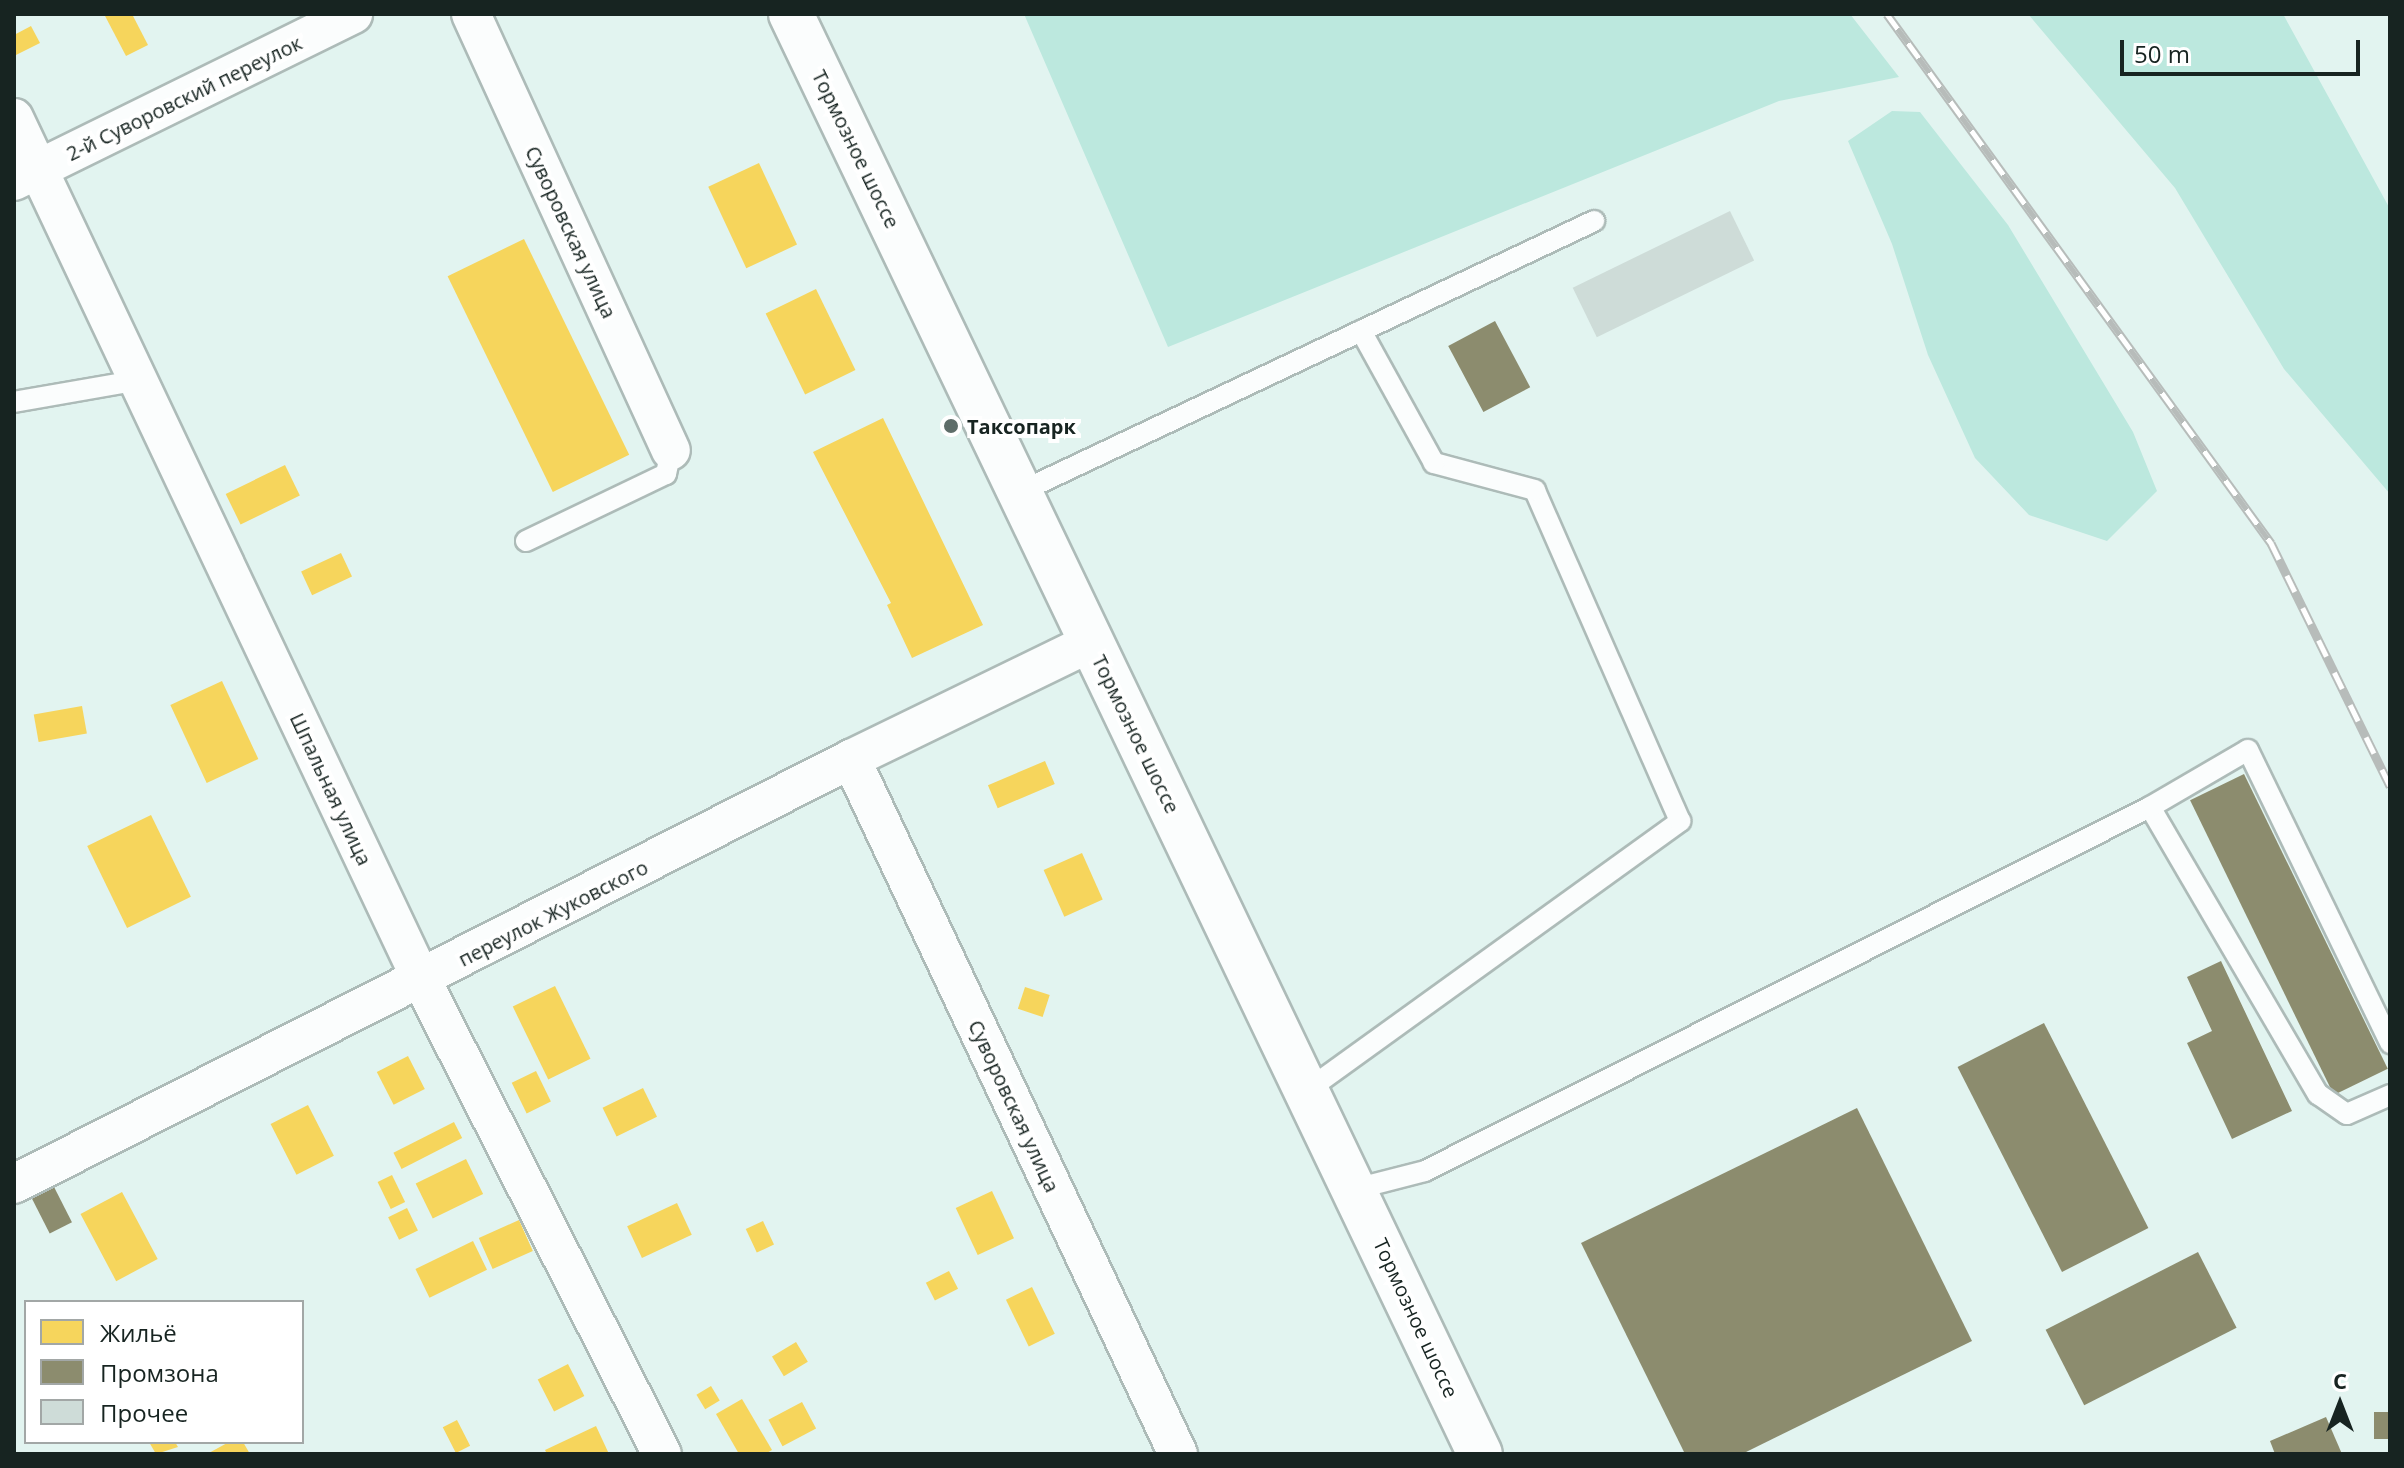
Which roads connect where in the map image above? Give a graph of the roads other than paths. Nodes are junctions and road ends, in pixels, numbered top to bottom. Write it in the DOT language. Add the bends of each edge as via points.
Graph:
graph roads {
  1 [pos="353,14"];
  2 [pos="471,14"];
  3 [pos="791,14"];
  4 [pos="14,118"];
  5 [pos="27,175"];
  6 [pos="1594,221"];
  7 [pos="1361,331"];
  8 [pos="140,380"];
  9 [pos="14,402"];
  10 [pos="671,450"];
  11 [pos="1020,492"];
  12 [pos="526,541"];
  13 [pos="1092,642"];
  14 [pos="851,759"];
  15 [pos="2150,807"];
  16 [pos="422,981"];
  17 [pos="2390,1043"];
  18 [pos="1309,1089"];
  19 [pos="2390,1095"];
  20 [pos="14,1184"];
  21 [pos="1355,1189"];
  22 [pos="662,1454"];
  23 [pos="1178,1454"];
  24 [pos="1480,1454"];
  1 -- 5 [label="street, 2-й Суворовский переулок"];
  2 -- 10 [label="street, Суворовская улица"];
  3 -- 11 [label="street, Тормозное шоссе"];
  4 -- 5 [label="street, Шпальная улица"];
  5 -- 8 [label="street, Шпальная улица"];
  6 -- 7 [label="lane"];
  7 -- 11 [label="lane"];
  7 -- 18 [label="lane" via="1434,463 1535,490 1680,821"];
  8 -- 9 [label="lane"];
  8 -- 16 [label="street, Шпальная улица"];
  10 -- 12 [label="lane" via="666,474"];
  11 -- 13 [label="street, Тормозное шоссе"];
  13 -- 14 [label="street, переулок Жуковского"];
  13 -- 18 [label="street, Тормозное шоссе"];
  14 -- 16 [label="street, переулок Жуковского"];
  14 -- 23 [label="street, Суворовская улица"];
  15 -- 17 [label="lane" via="2248,750"];
  15 -- 19 [label="lane" via="2318,1094 2347,1114"];
  15 -- 21 [label="lane" via="1425,1171"];
  16 -- 20 [label="street, переулок Жуковского"];
  16 -- 22 [label="street, Шпальная улица"];
  18 -- 21 [label="street, Тормозное шоссе"];
  21 -- 24 [label="street, Тормозное шоссе"];
}
